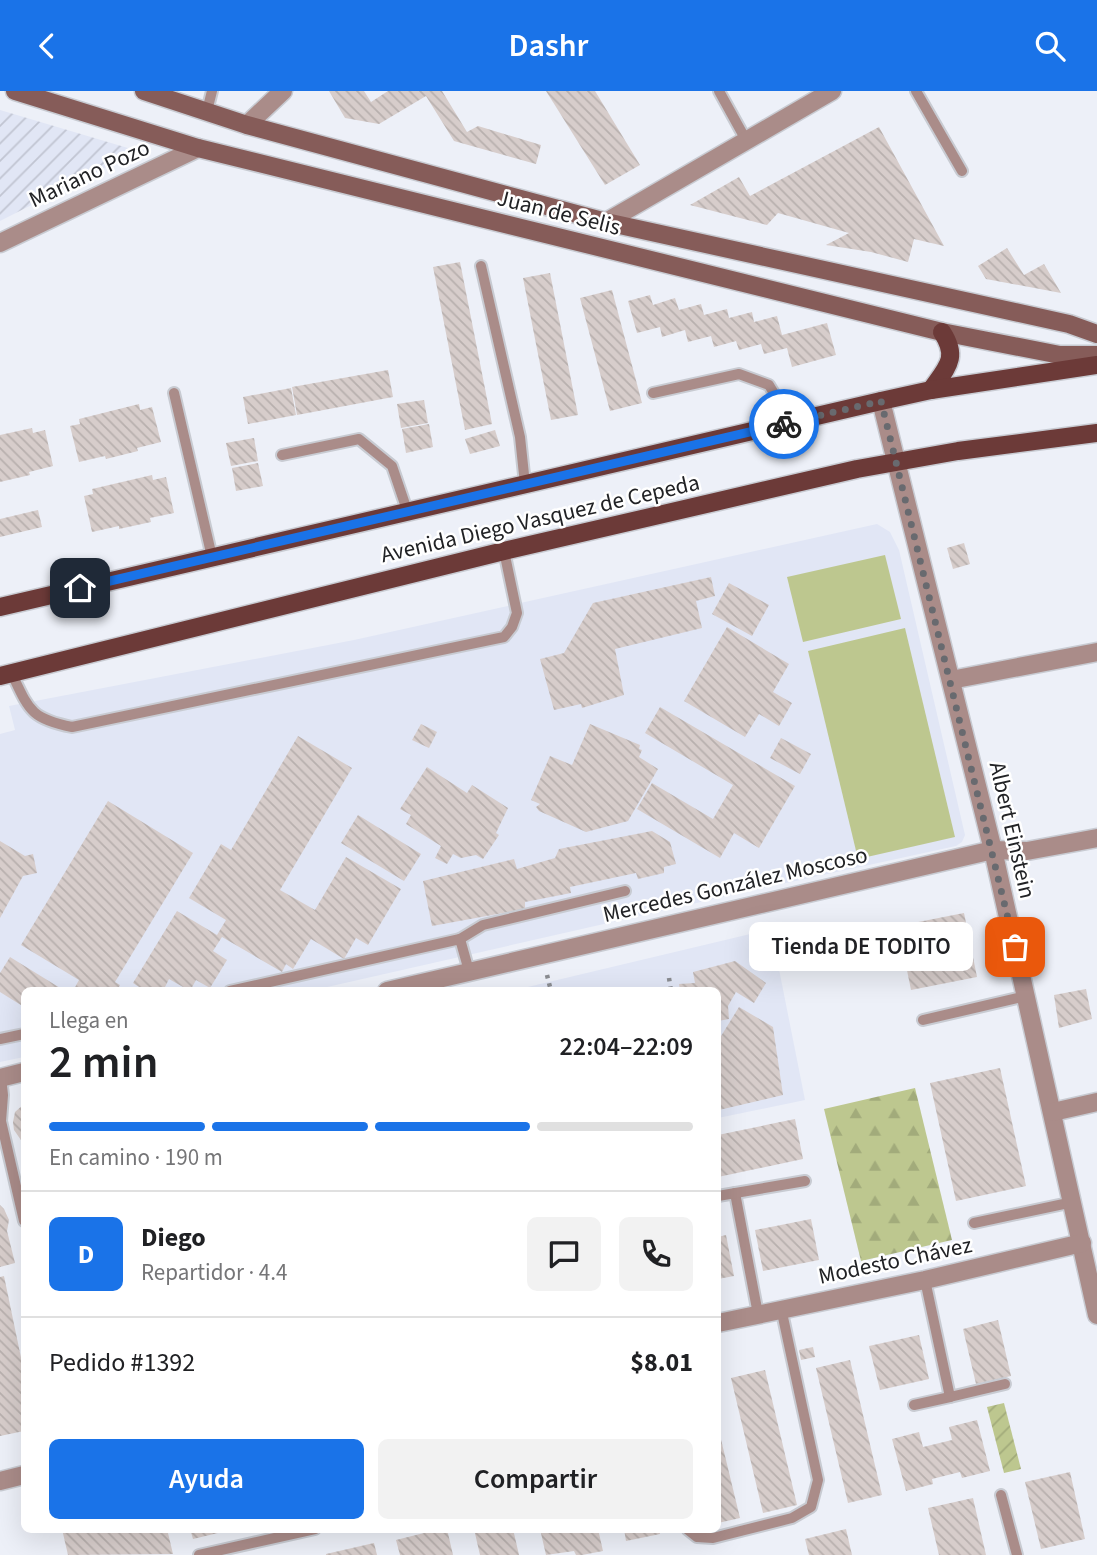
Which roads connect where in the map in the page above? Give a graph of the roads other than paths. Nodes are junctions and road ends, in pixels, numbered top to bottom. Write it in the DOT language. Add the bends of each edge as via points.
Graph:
graph roads {
  1 [pos="15,91"];
  2 [pos="212,91"];
  3 [pos="283,91"];
  4 [pos="719,91"];
  5 [pos="832,91"];
  6 [pos="916,91"];
  7 [pos="151,92"];
  8 [pos="179,96"];
  9 [pos="207,111"];
  10 [pos="247,125"];
  11 [pos="746,140"];
  12 [pos="198,148"];
  13 [pos="962,171"];
  14 [pos="606,222"];
  15 [pos="0,243"];
  16 [pos="792,264"];
  17 [pos="481,266"];
  18 [pos="784,293"];
  19 [pos="942,332"];
  20 [pos="1097,334"];
  21 [pos="1097,355"];
  22 [pos="1097,365"];
  23 [pos="931,390"];
  24 [pos="653,393"];
  25 [pos="174,394"];
  26 [pos="881,401"];
  27 [pos="791,422"];
  28 [pos="1097,433"];
  29 [pos="282,455"];
  30 [pos="896,462"];
  31 [pos="525,484"];
  32 [pos="408,513"];
  33 [pos="504,551"];
  34 [pos="212,557"];
  35 [pos="0,607"];
  36 [pos="1097,652"];
  37 [pos="6,675"];
  38 [pos="951,680"];
  39 [pos="1097,838"];
  40 [pos="993,850"];
  41 [pos="625,891"];
  42 [pos="460,939"];
  43 [pos="470,971"];
  44 [pos="248,987"];
  45 [pos="404,987"];
  46 [pos="1026,996"];
  47 [pos="923,1020"];
  48 [pos="21,1035"];
  49 [pos="0,1039"];
  50 [pos="21,1073"];
  51 [pos="0,1077"];
  52 [pos="1097,1102"];
  53 [pos="1053,1112"];
  54 [pos="0,1120"];
  55 [pos="806,1181"];
  56 [pos="735,1193"];
  57 [pos="721,1195"];
  58 [pos="1073,1202"];
  59 [pos="21,1208"];
  60 [pos="974,1223"];
  61 [pos="1082,1243"];
  62 [pos="925,1280"];
  63 [pos="781,1308"];
  64 [pos="758,1314"];
  65 [pos="1097,1315"];
  66 [pos="721,1321"];
  67 [pos="1005,1384"];
  68 [pos="950,1397"];
  69 [pos="914,1405"];
  70 [pos="21,1476"];
  71 [pos="0,1481"];
  72 [pos="1002,1496"];
  73 [pos="289,1533"];
  74 [pos="692,1533"];
  75 [pos="199,1555"];
  76 [pos="1017,1555"];
  1 -- 12 [label="main road, Juan de Selis"];
  2 -- 9 [label="lane"];
  3 -- 10 [label="street"];
  4 -- 11 [label="lane"];
  5 -- 11 [label="street"];
  6 -- 13 [label="lane"];
  7 -- 8 [label="main road, Juan de Selis"];
  8 -- 9 [label="main road, Juan de Selis"];
  9 -- 10 [label="main road, Juan de Selis"];
  10 -- 14 [label="main road, Juan de Selis"];
  11 -- 14 [label="street"];
  12 -- 15 [label="street, Mariano Pozo"];
  12 -- 18 [label="main road, Juan de Selis"];
  14 -- 16 [label="main road, Juan de Selis"];
  16 -- 18 [label="main road"];
  16 -- 20 [label="main road, Juan de Selis"];
  17 -- 31 [label="lane" via="520,437"];
  18 -- 19 [label="main road, Juan de Selis"];
  19 -- 21 [label="main road, Juan de Selis" via="1060,355"];
  19 -- 23 [label="main road" via="951,345 950,362"];
  22 -- 23 [label="main road, Avenida Diego Vasquez de Cepeda"];
  23 -- 26 [label="main road, Avenida Diego Vasquez de Cepeda"];
  24 -- 27 [label="lane" via="739,374 769,385"];
  25 -- 34 [label="lane"];
  26 -- 27 [label="main road, Avenida Diego Vasquez de Cepeda"];
  26 -- 30 [label="street, Albert Einstein"];
  27 -- 31 [label="main road, Avenida Diego Vasquez de Cepeda"];
  28 -- 30 [label="main road, Avenida Diego Vasquez de Cepeda"];
  29 -- 32 [label="lane" via="359,439 393,466"];
  30 -- 33 [label="main road, Avenida Diego Vasquez de Cepeda"];
  30 -- 38 [label="street, Albert Einstein"];
  31 -- 32 [label="main road, Avenida Diego Vasquez de Cepeda"];
  32 -- 34 [label="main road, Avenida Diego Vasquez de Cepeda"];
  33 -- 37 [label="main road, Avenida Diego Vasquez de Cepeda"];
  33 -- 37 [label="lane" via="517,613 504,637 72,727 39,718"];
  34 -- 35 [label="main road, Avenida Diego Vasquez de Cepeda"];
  36 -- 38 [label="street"];
  38 -- 40 [label="street, Albert Einstein"];
  39 -- 40 [label="street, Mercedes González Moscoso" via="1027,851"];
  40 -- 43 [label="street, Mercedes González Moscoso"];
  40 -- 46 [label="street, Albert Einstein"];
  41 -- 42 [label="lane" via="482,926"];
  42 -- 43 [label="lane"];
  42 -- 44 [label="lane"];
  43 -- 45 [label="street, Mercedes González Moscoso"];
  46 -- 47 [label="lane"];
  46 -- 53 [label="street, Albert Einstein"];
  48 -- 49 [label="lane"];
  50 -- 51 [label="street"];
  51 -- 54 [label="lane"];
  52 -- 53 [label="street"];
  53 -- 58 [label="street, Albert Einstein"];
  54 -- 59 [label="lane"];
  55 -- 56 [label="lane"];
  56 -- 57 [label="lane"];
  56 -- 64 [label="lane"];
  58 -- 60 [label="lane"];
  58 -- 61 [label="street, Albert Einstein"];
  61 -- 62 [label="street, Modesto Chávez"];
  61 -- 65 [label="street, Albert Einstein"];
  62 -- 63 [label="street, Modesto Chávez"];
  62 -- 68 [label="lane"];
  63 -- 64 [label="street, Modesto Chávez"];
  63 -- 74 [label="lane" via="818,1480 811,1507 792,1518 713,1538"];
  64 -- 66 [label="street, Modesto Chávez"];
  67 -- 68 [label="lane"];
  68 -- 69 [label="lane"];
  70 -- 71 [label="street"];
  72 -- 76 [label="lane"];
  73 -- 75 [label="lane"];
}
